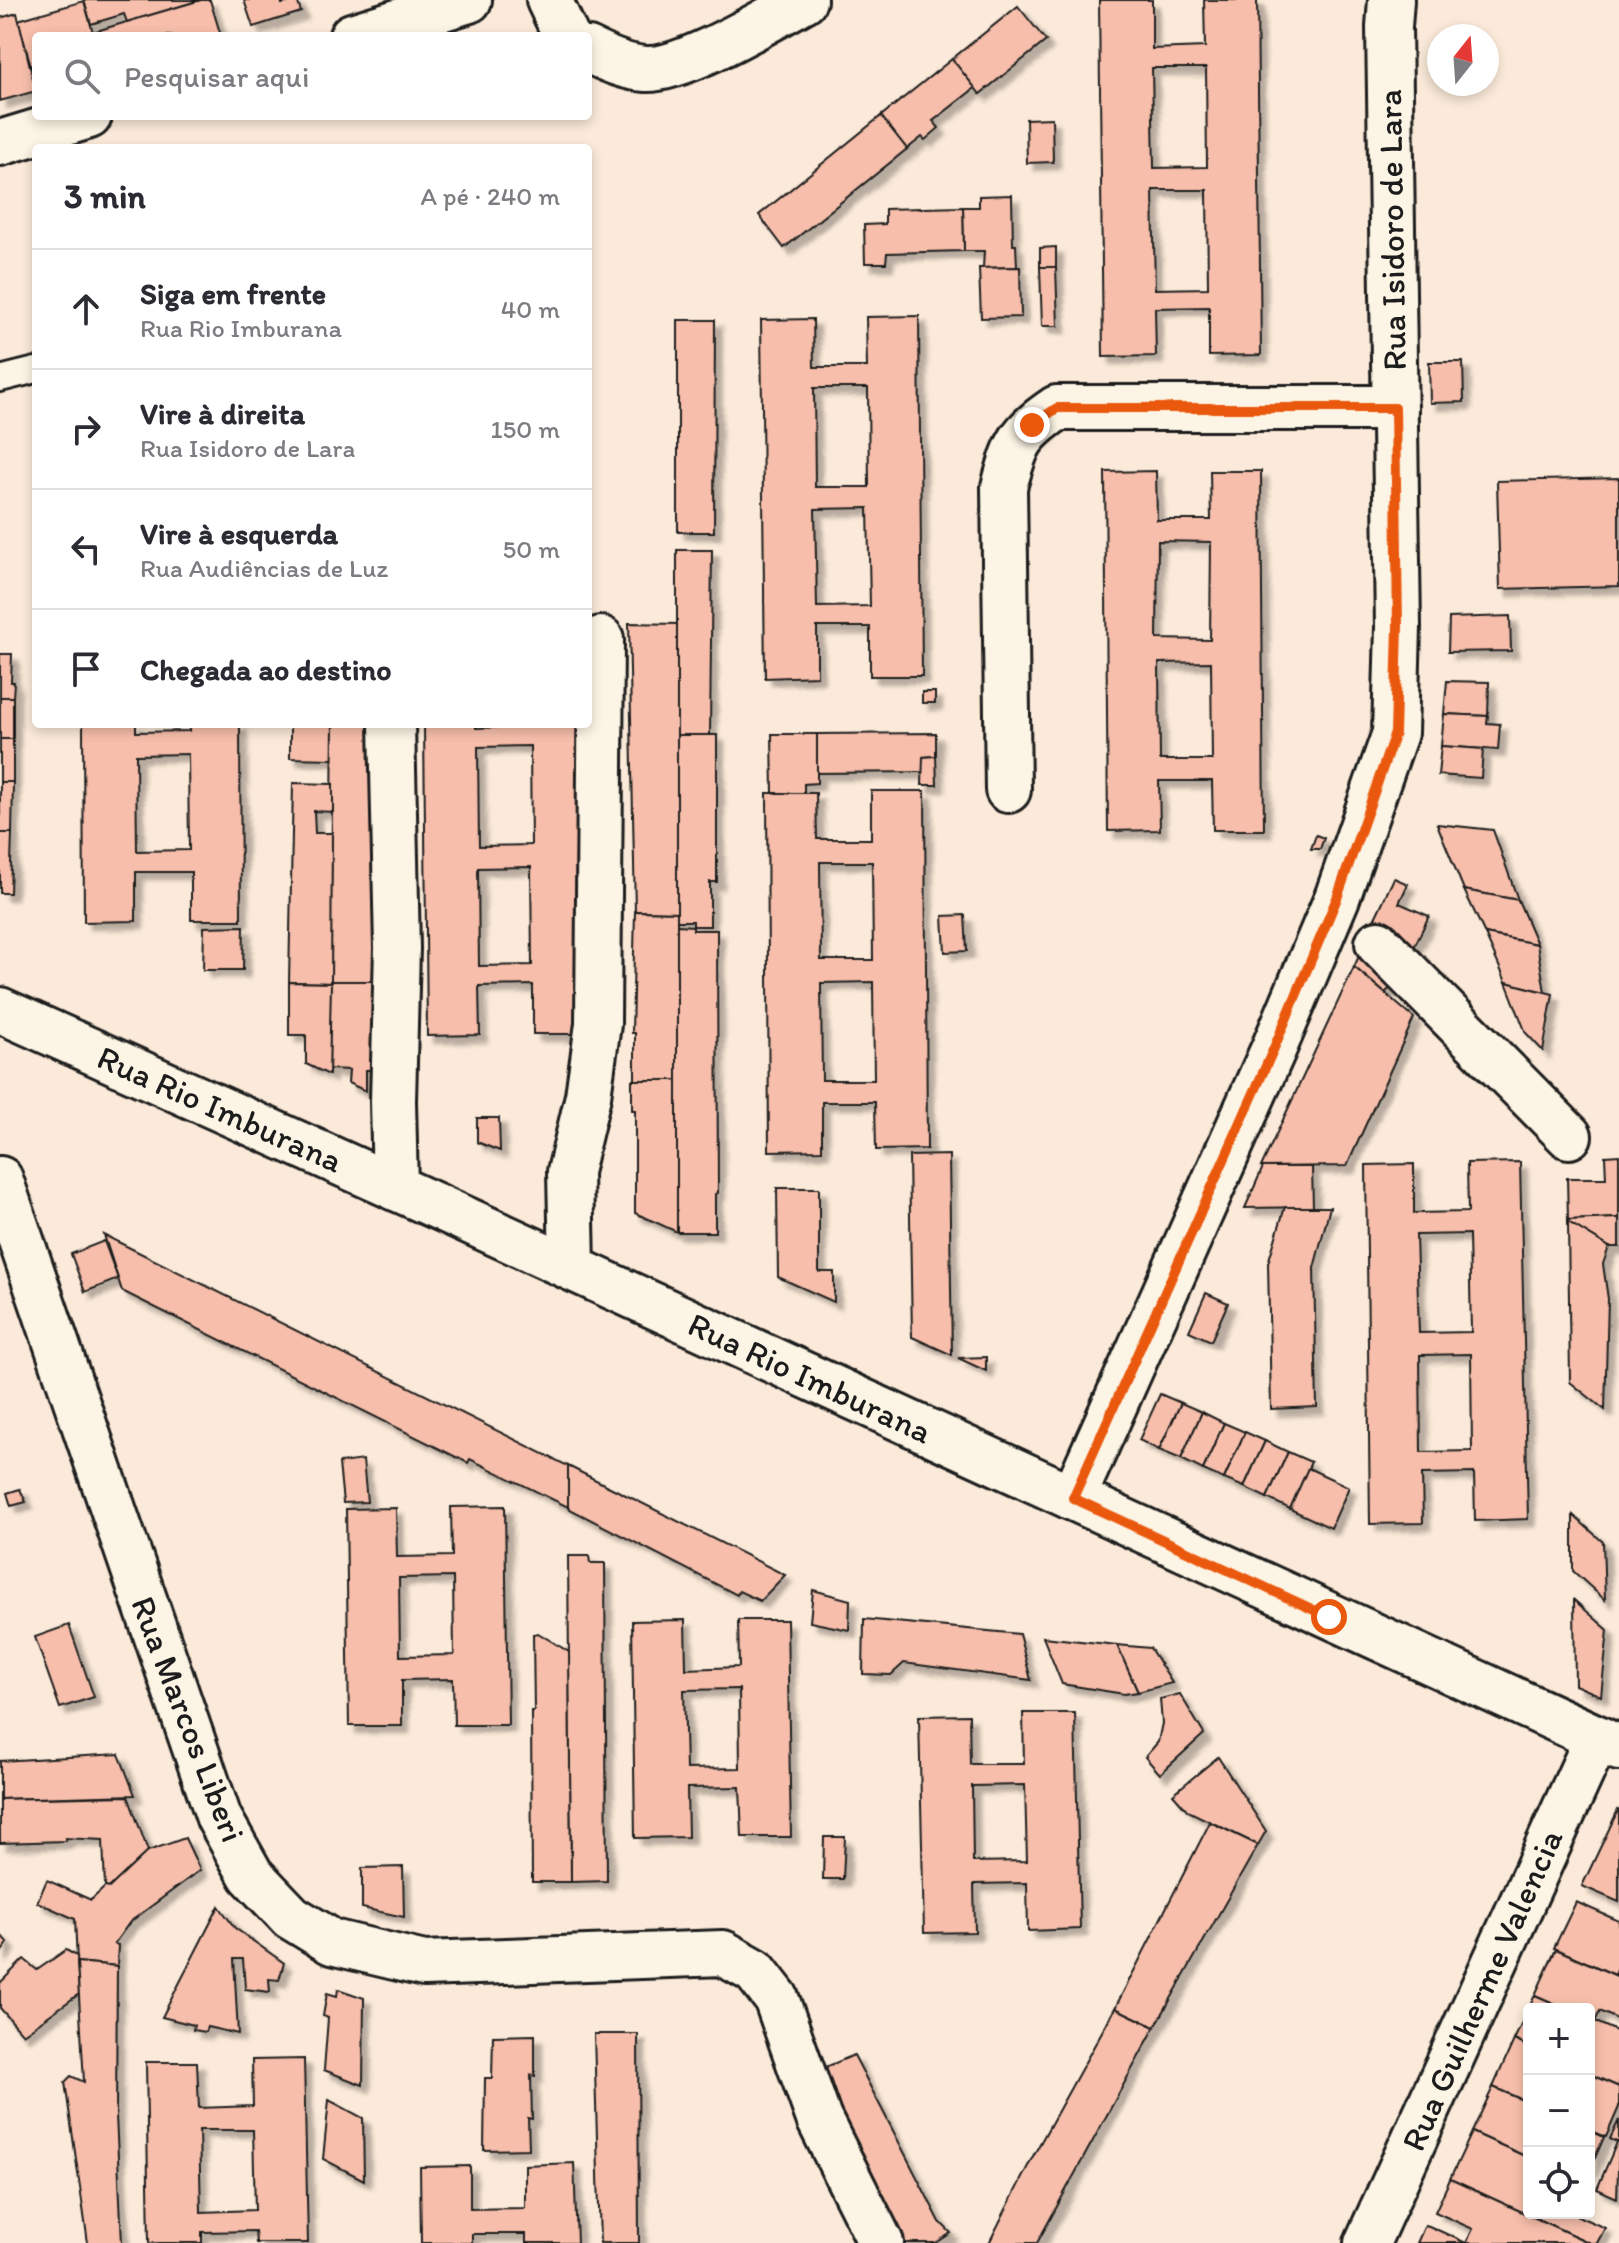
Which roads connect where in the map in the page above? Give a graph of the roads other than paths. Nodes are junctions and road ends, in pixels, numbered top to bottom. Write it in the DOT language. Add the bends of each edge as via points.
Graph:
graph roads {
  1 [pos="469,0"];
  2 [pos="549,0"];
  3 [pos="804,0"];
  4 [pos="1391,0"];
  5 [pos="365,32"];
  6 [pos="564,32"];
  7 [pos="592,52"];
  8 [pos="76,120"];
  9 [pos="0,143"];
  10 [pos="32,371"];
  11 [pos="0,379"];
  12 [pos="1395,408"];
  13 [pos="601,639"];
  14 [pos="392,728"];
  15 [pos="1008,790"];
  16 [pos="1337,898"];
  17 [pos="0,1010"];
  18 [pos="1569,1136"];
  19 [pos="0,1179"];
  20 [pos="395,1188"];
  21 [pos="572,1268"];
  22 [pos="1073,1498"];
  23 [pos="1608,1743"];
  24 [pos="881,2243"];
  25 [pos="1367,2243"];
  1 -- 5 [label="street"];
  2 -- 6 [label="street"];
  3 -- 7 [label="street" via="713,48 649,70"];
  4 -- 12 [label="street, Rua Isidoro de Lara"];
  8 -- 9 [label="street"];
  10 -- 11 [label="lane"];
  12 -- 15 [label="street" via="1057,408 1032,425 1015,447 1004,487"];
  12 -- 16 [label="street, Rua Isidoro de Lara" via="1395,733"];
  13 -- 21 [label="street" via="598,1024 570,1172"];
  14 -- 20 [label="street"];
  16 -- 18 [label="street"];
  16 -- 22 [label="street, Rua Isidoro de Lara"];
  17 -- 20 [label="street, Rua Rio Imburana"];
  19 -- 24 [label="street, Rua Marcos Liberi" via="219,1818 251,1875 291,1917 332,1942 424,1964 723,1953 755,1971 776,1998 819,2119"];
  20 -- 21 [label="street, Rua Rio Imburana"];
  21 -- 22 [label="street, Rua Rio Imburana"];
  22 -- 23 [label="street, Rua Rio Imburana"];
  23 -- 25 [label="street, Rua Guilherme Valencia"];
}
